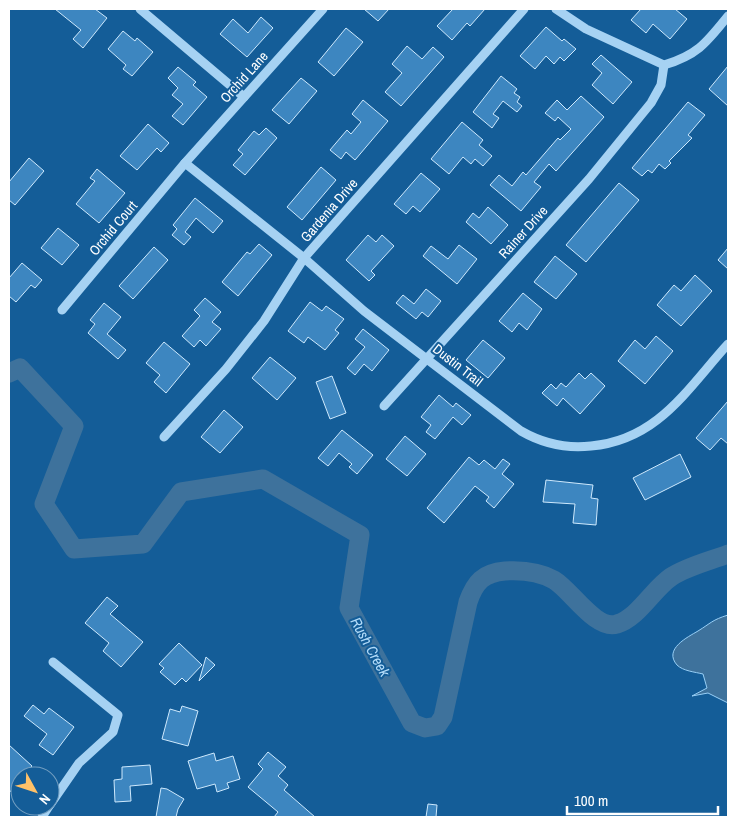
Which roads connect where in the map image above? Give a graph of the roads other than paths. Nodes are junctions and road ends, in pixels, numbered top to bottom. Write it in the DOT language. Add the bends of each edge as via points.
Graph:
graph roads {
  1 [pos="140,9"];
  2 [pos="323,9"];
  3 [pos="524,9"];
  4 [pos="556,9"];
  5 [pos="728,16"];
  6 [pos="664,65"];
  7 [pos="244,97"];
  8 [pos="185,163"];
  9 [pos="304,258"];
  10 [pos="62,310"];
  11 [pos="728,344"];
  12 [pos="428,359"];
  13 [pos="384,406"];
  14 [pos="164,437"];
  15 [pos="53,662"];
  16 [pos="60,790"];
  1 -- 7 [label="street"];
  2 -- 7 [label="street, Orchid Lane"];
  3 -- 9 [label="street, Gardenia Drive"];
  4 -- 6 [label="street" via="586,29"];
  5 -- 6 [label="street" via="697,51"];
  6 -- 12 [label="street, Rainer Drive" via="661,85 651,103 589,179"];
  7 -- 8 [label="street, Orchid Lane"];
  8 -- 9 [label="street, Dustin Trail"];
  8 -- 10 [label="street, Orchid Court"];
  9 -- 12 [label="street, Dustin Trail" via="364,311"];
  9 -- 14 [label="street, Gardenia Drive" via="258,328 226,369"];
  11 -- 12 [label="street, Dustin Trail" via="677,402 647,429 622,441 582,447 536,440"];
  12 -- 13 [label="street, Rainer Drive"];
  15 -- 16 [label="street" via="118,715 113,732 78,763"];
}
